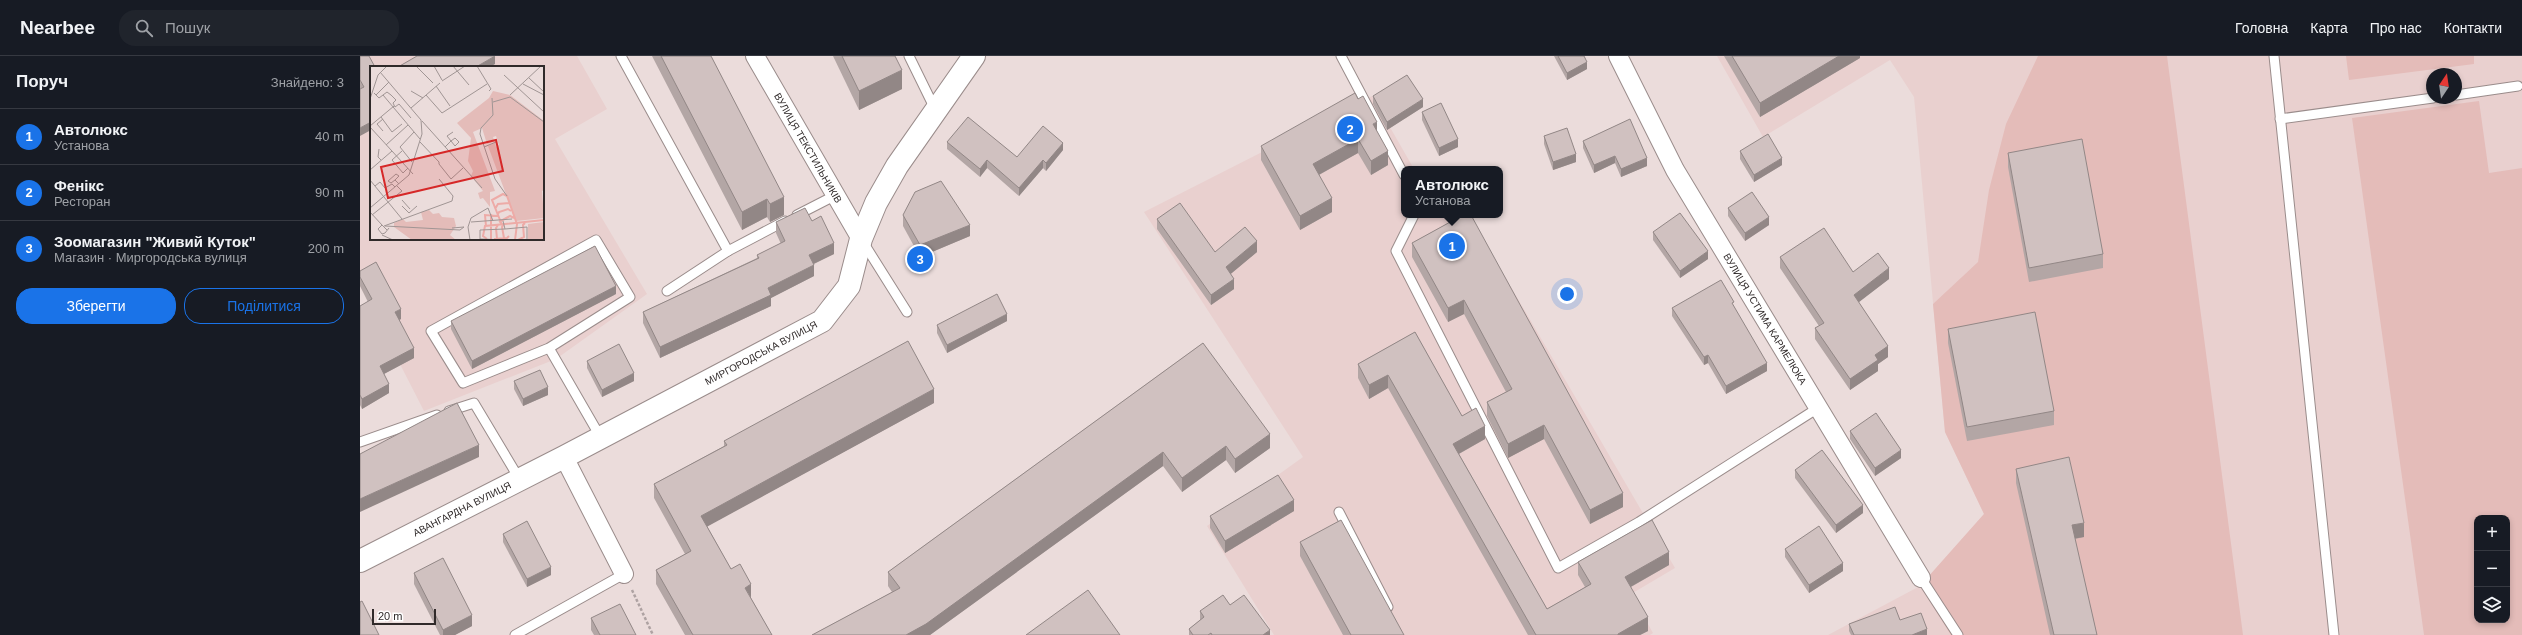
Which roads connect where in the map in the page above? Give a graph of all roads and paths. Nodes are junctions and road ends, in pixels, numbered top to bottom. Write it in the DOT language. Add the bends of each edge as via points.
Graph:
graph roads {
  1 [pos="622,56"];
  2 [pos="755,56"];
  3 [pos="910,56"];
  4 [pos="974,56"];
  5 [pos="1341,56"];
  6 [pos="1618,56"];
  7 [pos="2274,56"];
  8 [pos="2518,86"];
  9 [pos="2462,94"];
  10 [pos="2426,99"];
  11 [pos="936,110"];
  12 [pos="2280,119"];
  13 [pos="1401,169"];
  14 [pos="836,194"];
  15 [pos="1412,218"];
  16 [pos="862,239"];
  17 [pos="728,251"];
  18 [pos="667,291"];
  19 [pos="907,312"];
  20 [pos="549,348"];
  21 [pos="1818,408"];
  22 [pos="601,438"];
  23 [pos="360,442"];
  24 [pos="564,457"];
  25 [pos="520,480"];
  26 [pos="1339,512"];
  27 [pos="360,561"];
  28 [pos="624,574"];
  29 [pos="1921,578"];
  30 [pos="1392,614"];
  31 [pos="515,635"];
  32 [pos="653,635"];
  33 [pos="1958,635"];
  34 [pos="2334,635"];
  1 -- 17 [label="lane"];
  2 -- 14 [label="street, ВУЛИЦЯ ТЕКСТИЛЬНИКІВ"];
  3 -- 11 [label="lane"];
  4 -- 11 [label="main road, МИРГОРОДСЬКА ВУЛИЦЯ"];
  5 -- 13 [label="lane"];
  6 -- 21 [label="street, ВУЛИЦЯ УСТИМА КАРМЕЛЮКА" via="1676,170"];
  7 -- 12 [label="lane"];
  8 -- 9 [label="lane"];
  10 -- 12 [label="lane"];
  11 -- 16 [label="main road, МИРГОРОДСЬКА ВУЛИЦЯ" via="897,166 876,203"];
  12 -- 34 [label="lane"];
  14 -- 16 [label="street, ВУЛИЦЯ ТЕКСТИЛЬНИКІВ"];
  14 -- 17 [label="lane"];
  15 -- 21 [label="lane" via="1396,251 1558,568 1639,522"];
  16 -- 19 [label="lane"];
  16 -- 22 [label="main road, МИРГОРОДСЬКА ВУЛИЦЯ" via="849,286 822,321"];
  17 -- 18 [label="lane"];
  20 -- 20 [label="lane" via="630,297 596,240 431,331 464,383"];
  20 -- 22 [label="lane"];
  21 -- 29 [label="street, ВУЛИЦЯ УСТИМА КАРМЕЛЮКА"];
  22 -- 24 [label="main road, МИРГОРОДСЬКА ВУЛИЦЯ"];
  23 -- 25 [label="lane" via="474,402"];
  24 -- 25 [label="main road, АВАНГАРДНА ВУЛИЦЯ"];
  24 -- 28 [label="street"];
  25 -- 27 [label="main road, АВАНГАРДНА ВУЛИЦЯ"];
  26 -- 30 [label="lane"];
  28 -- 31 [label="lane"];
  28 -- 32 [label="path"];
  29 -- 33 [label="lane"];
}
